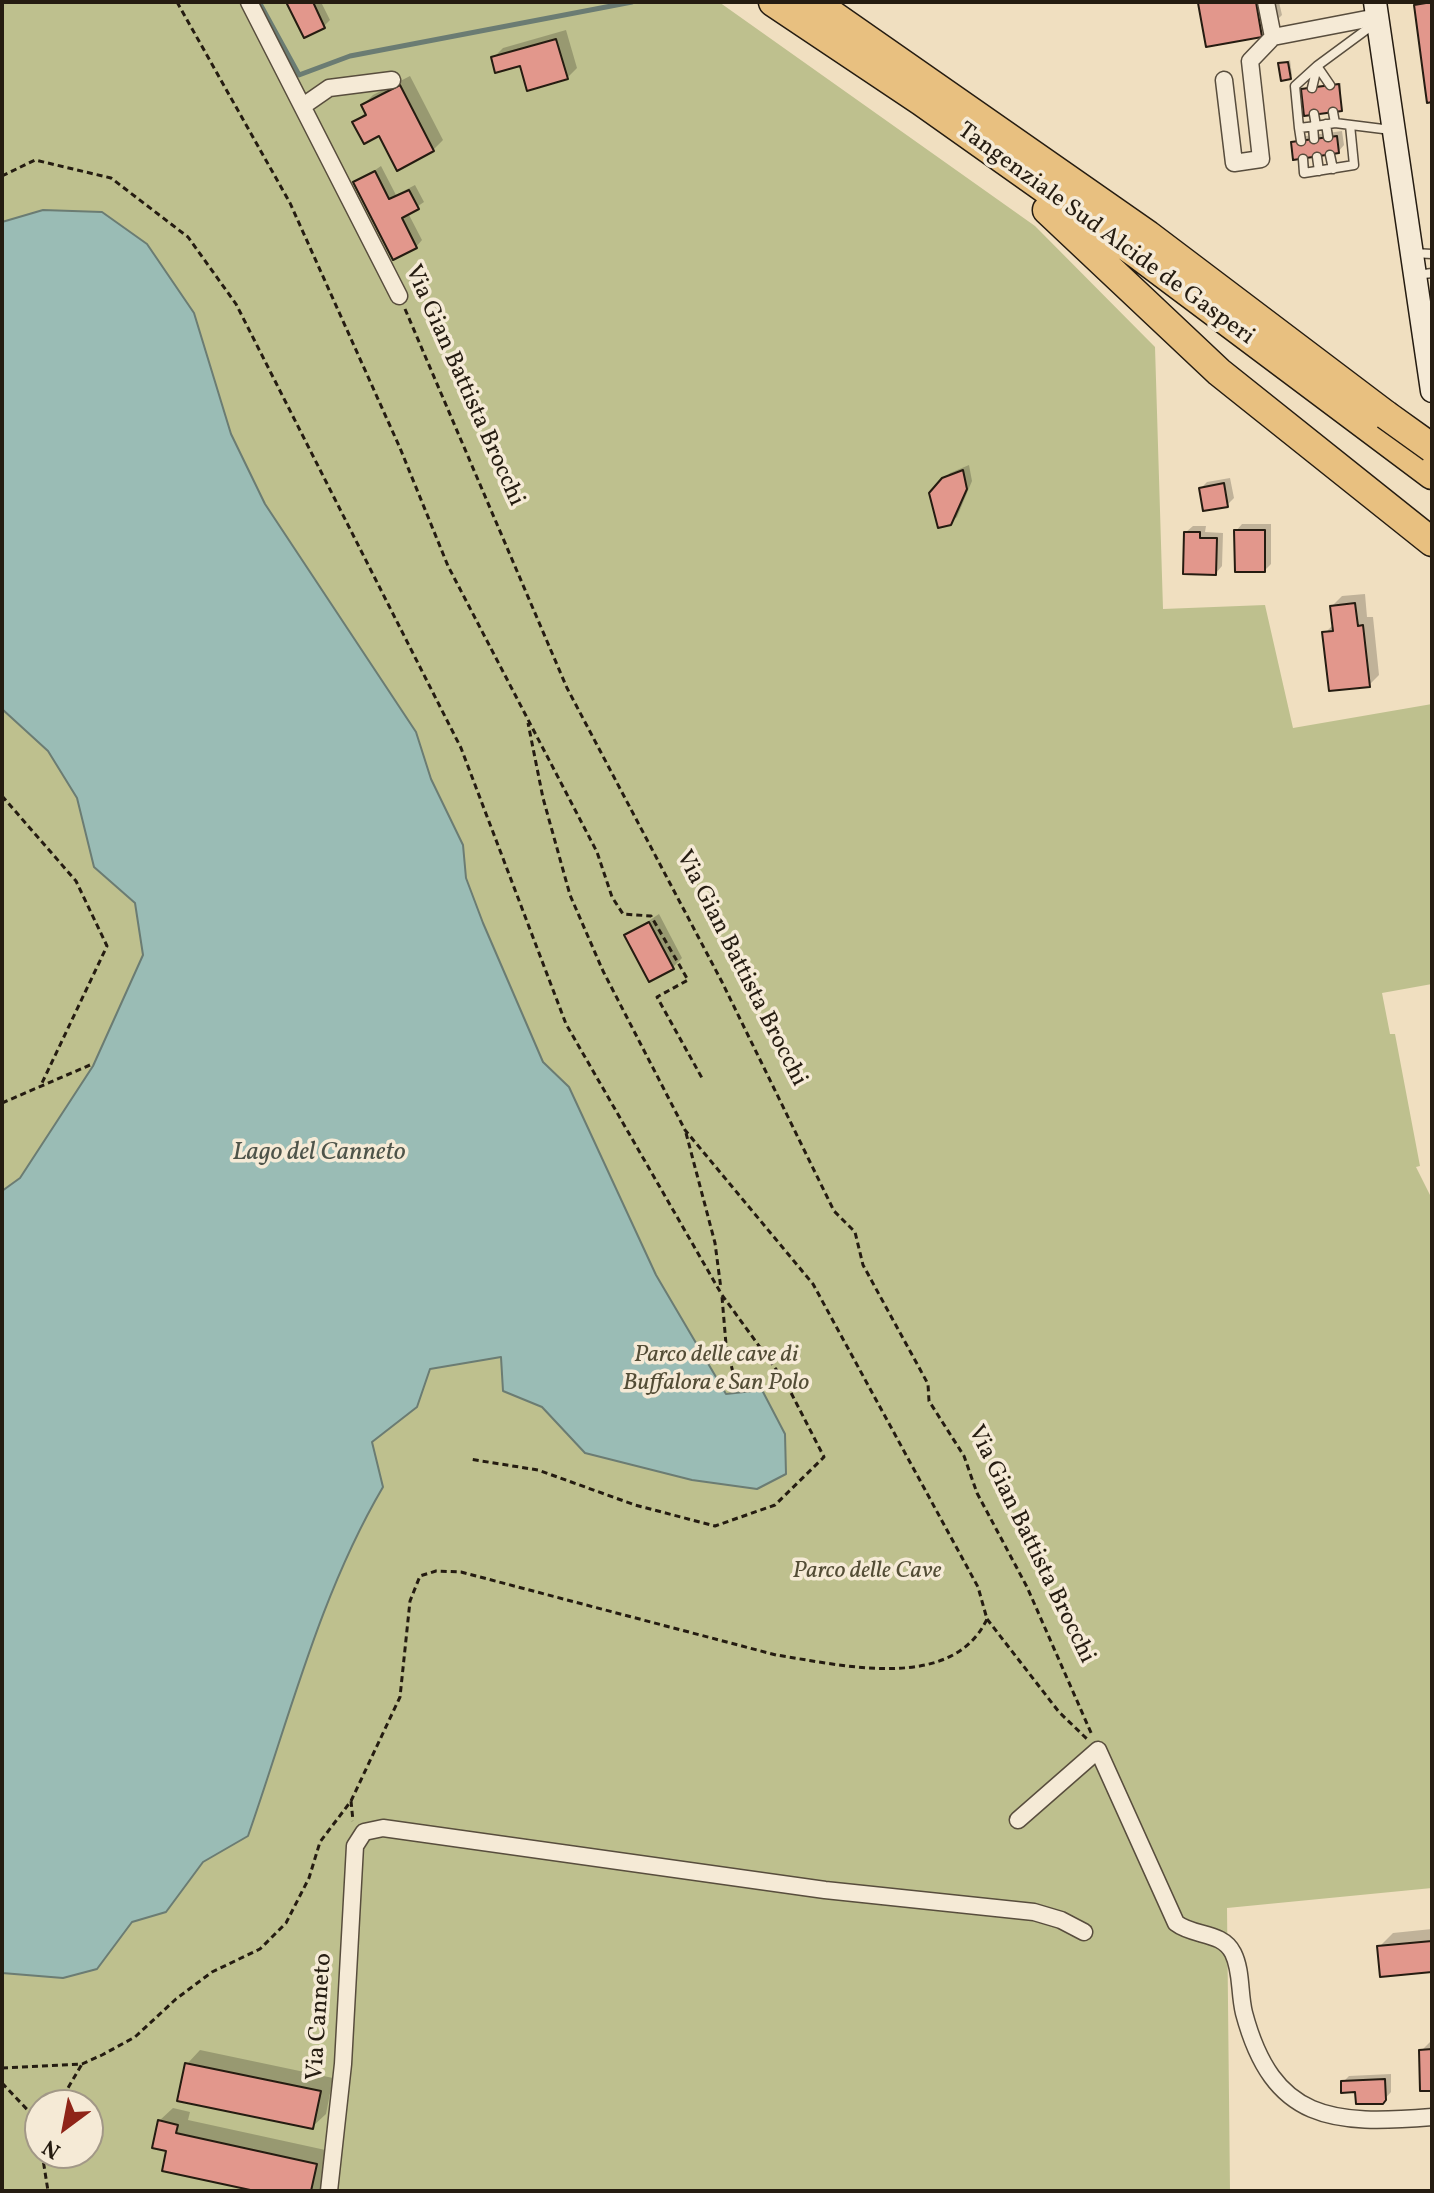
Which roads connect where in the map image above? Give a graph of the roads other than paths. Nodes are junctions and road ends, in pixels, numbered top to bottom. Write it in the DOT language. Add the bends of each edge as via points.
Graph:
graph roads {
  1 [pos="249,2"];
  2 [pos="773,2"];
  3 [pos="814,2"];
  4 [pos="1266,2"];
  5 [pos="1377,13"];
  6 [pos="1273,37"];
  7 [pos="1317,66"];
  8 [pos="392,80"];
  9 [pos="1224,80"];
  10 [pos="1330,85"];
  11 [pos="1312,88"];
  12 [pos="921,101"];
  13 [pos="303,106"];
  14 [pos="1333,112"];
  15 [pos="1314,114"];
  16 [pos="1330,123"];
  17 [pos="1350,125"];
  18 [pos="1314,126"];
  19 [pos="1299,128"];
  20 [pos="1394,131"];
  21 [pos="1328,137"];
  22 [pos="1314,139"];
  23 [pos="1301,141"];
  24 [pos="1330,155"];
  25 [pos="1317,157"];
  26 [pos="1303,159"];
  27 [pos="1333,169"];
  28 [pos="1319,171"];
  29 [pos="1422,253"];
  30 [pos="1424,274"];
  31 [pos="399,296"];
  32 [pos="1432,391"];
  33 [pos="1432,448"];
  34 [pos="1432,475"];
  35 [pos="1432,542"];
  36 [pos="1018,1820"];
  37 [pos="1084,1932"];
  38 [pos="1432,2117"];
  39 [pos="329,2191"];
  1 -- 13 [label="street, Via Gian Battista Brocchi"];
  2 -- 12 [label="highway, Tangenziale Sud Alcide de Gasperi"];
  3 -- 33 [label="highway, Tangenziale Sud Alcide de Gasperi, bridge" via="1135,226"];
  4 -- 6 [label="street"];
  5 -- 6 [label="street"];
  5 -- 7 [label="lane"];
  5 -- 20 [label="main road"];
  6 -- 9 [label="street" via="1250,61 1261,159 1234,163"];
  7 -- 10 [label="lane"];
  7 -- 11 [label="lane"];
  7 -- 19 [label="lane" via="1295,86"];
  8 -- 13 [label="street" via="329,88"];
  12 -- 34 [label="highway, Tangenziale Sud Alcide de Gasperi" via="1137,254"];
  12 -- 35 [label="highway" via="950,142 1061,221 1219,372"];
  13 -- 31 [label="street, Via Gian Battista Brocchi"];
  14 -- 16 [label="lane"];
  15 -- 18 [label="lane"];
  16 -- 17 [label="lane"];
  16 -- 18 [label="lane"];
  16 -- 21 [label="lane"];
  17 -- 20 [label="lane"];
  17 -- 27 [label="lane" via="1354,165"];
  18 -- 19 [label="lane"];
  18 -- 22 [label="lane"];
  19 -- 23 [label="lane"];
  20 -- 29 [label="main road"];
  24 -- 27 [label="lane"];
  25 -- 28 [label="lane"];
  26 -- 28 [label="lane" via="1304,173"];
  27 -- 28 [label="lane"];
  29 -- 30 [label="main road"];
  30 -- 32 [label="main road"];
  36 -- 38 [label="street" via="1098,1750 1176,1923 1189,1933 1219,1937 1233,1951 1253,2041 1265,2068 1287,2093 1312,2111 1343,2119"];
  37 -- 39 [label="street, Via Canneto" via="1034,1912 825,1890 383,1828 364,1832 355,1846 343,2064"];
}
